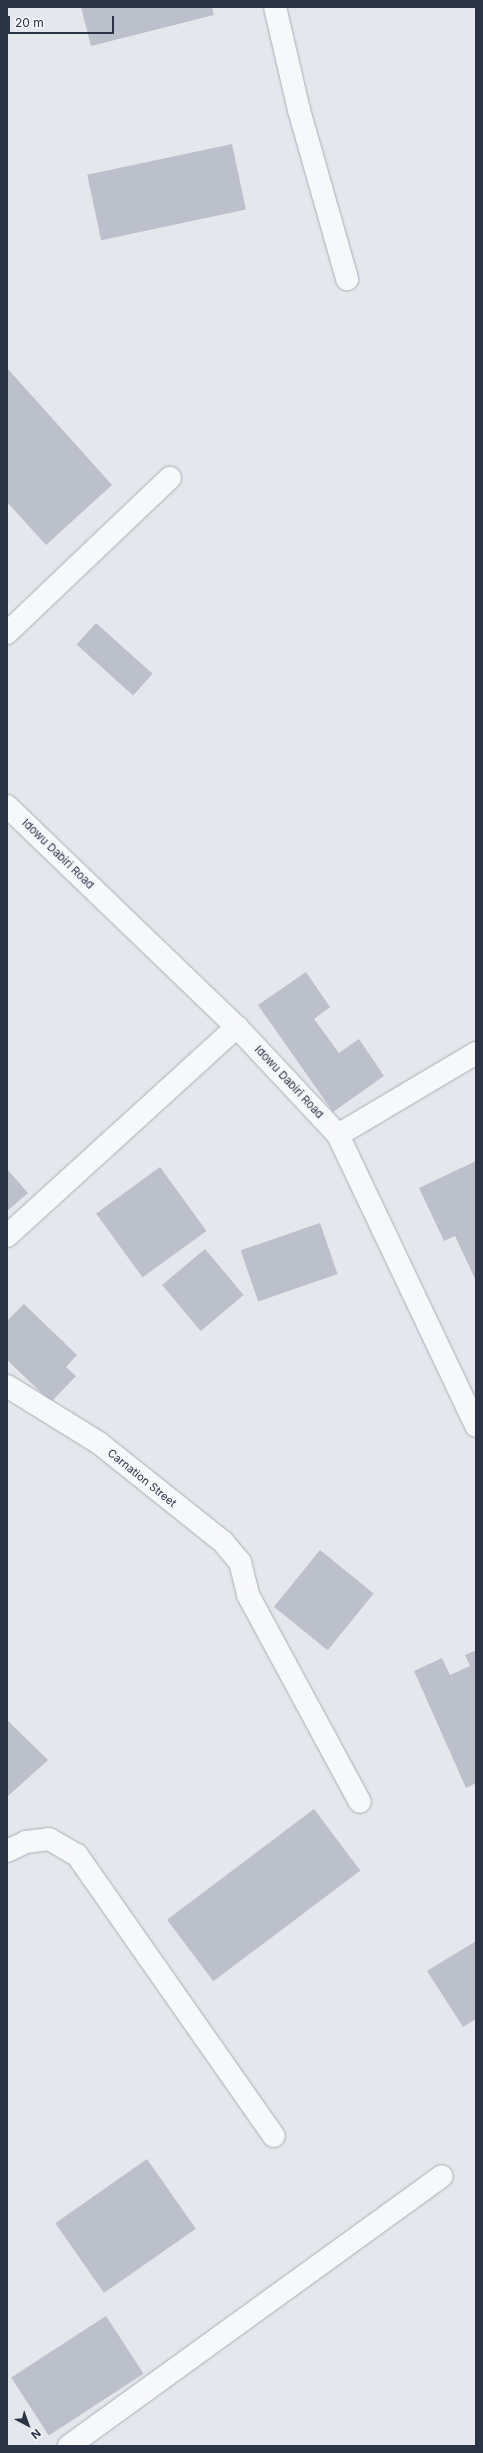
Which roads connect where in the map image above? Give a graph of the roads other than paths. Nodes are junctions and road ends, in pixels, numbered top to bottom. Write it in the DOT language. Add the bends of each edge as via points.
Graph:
graph roads {
  1 [pos="274,7"];
  2 [pos="347,279"];
  3 [pos="170,478"];
  4 [pos="7,633"];
  5 [pos="7,806"];
  6 [pos="237,1027"];
  7 [pos="476,1053"];
  8 [pos="338,1135"];
  9 [pos="7,1236"];
  10 [pos="7,1386"];
  11 [pos="476,1426"];
  12 [pos="360,1802"];
  13 [pos="7,1851"];
  14 [pos="274,2136"];
  15 [pos="442,2176"];
  16 [pos="69,2446"];
  1 -- 2 [label="street" via="298,110"];
  3 -- 4 [label="street"];
  5 -- 6 [label="street, Idowu Dabiri Road"];
  6 -- 8 [label="street, Idowu Dabiri Road"];
  6 -- 9 [label="street"];
  7 -- 8 [label="street"];
  8 -- 11 [label="street, Idowu Dabiri Road"];
  10 -- 12 [label="street, Carnation Street" via="99,1443 223,1542 240,1562 248,1595"];
  13 -- 14 [label="street" via="26,1842 49,1839 77,1855"];
  15 -- 16 [label="street"];
}
